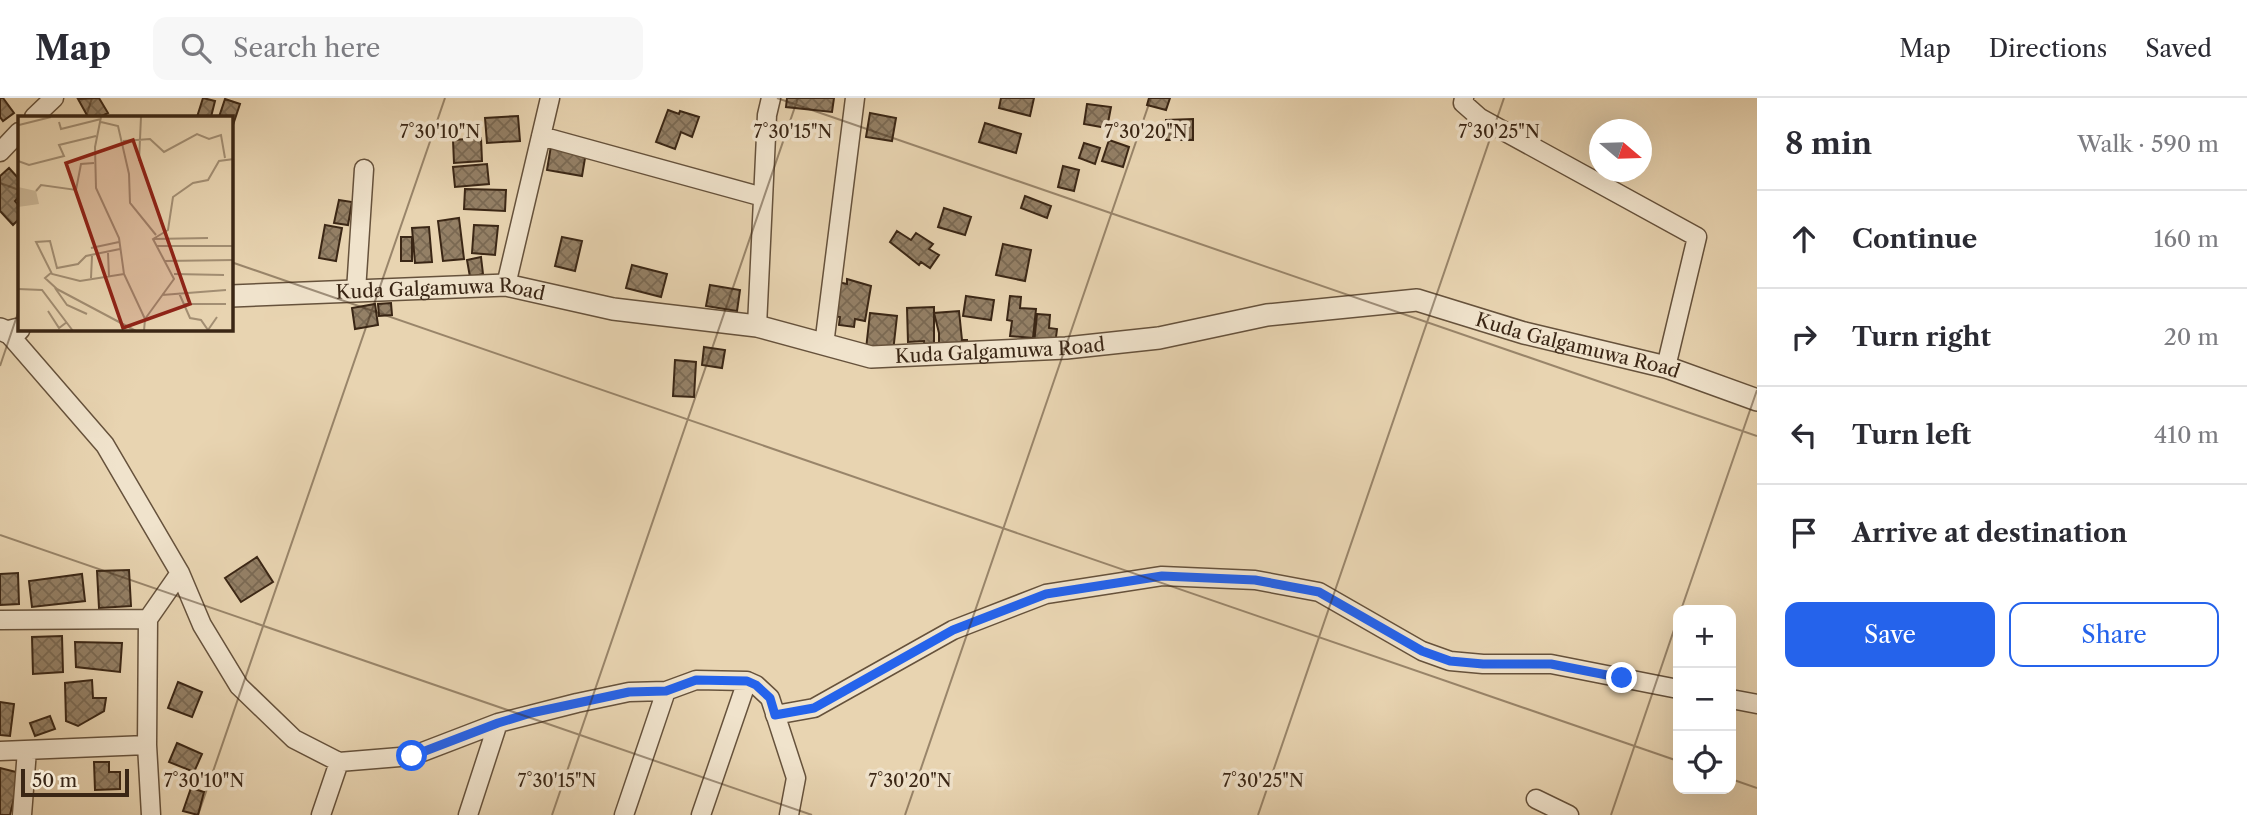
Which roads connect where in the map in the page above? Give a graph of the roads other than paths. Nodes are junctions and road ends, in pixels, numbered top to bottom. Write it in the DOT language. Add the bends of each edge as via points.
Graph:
graph roads {
  1 [pos="54,98"];
  2 [pos="550,98"];
  3 [pos="771,98"];
  4 [pos="855,98"];
  5 [pos="1464,98"];
  6 [pos="35,116"];
  7 [pos="18,133"];
  8 [pos="541,135"];
  9 [pos="0,152"];
  10 [pos="364,169"];
  11 [pos="763,197"];
  12 [pos="506,285"];
  13 [pos="356,291"];
  14 [pos="233,296"];
  15 [pos="757,326"];
  16 [pos="9,330"];
  17 [pos="824,345"];
  18 [pos="1667,368"];
  19 [pos="1757,400"];
  20 [pos="180,573"];
  21 [pos="148,619"];
  22 [pos="0,620"];
  23 [pos="747,681"];
  24 [pos="1673,688"];
  25 [pos="666,691"];
  26 [pos="1736,700"];
  27 [pos="1757,704"];
  28 [pos="775,715"];
  29 [pos="498,723"];
  30 [pos="147,745"];
  31 [pos="27,750"];
  32 [pos="0,751"];
  33 [pos="339,762"];
  34 [pos="1536,799"];
  35 [pos="22,815"];
  36 [pos="151,815"];
  37 [pos="321,815"];
  38 [pos="468,815"];
  39 [pos="624,815"];
  40 [pos="701,815"];
  41 [pos="789,815"];
  42 [pos="1569,815"];
  1 -- 6 [label="street"];
  2 -- 8 [label="street"];
  3 -- 11 [label="street"];
  4 -- 17 [label="street"];
  5 -- 18 [label="street" via="1463,103 1479,118 1697,237"];
  7 -- 9 [label="street"];
  8 -- 11 [label="street"];
  8 -- 12 [label="street"];
  10 -- 13 [label="street"];
  11 -- 15 [label="street"];
  12 -- 13 [label="street, Kuda Galgamuwa Road"];
  12 -- 15 [label="street, Kuda Galgamuwa Road" via="613,309"];
  13 -- 14 [label="street, Kuda Galgamuwa Road"];
  15 -- 17 [label="street, Kuda Galgamuwa Road"];
  16 -- 20 [label="street" via="105,445"];
  17 -- 18 [label="street, Kuda Galgamuwa Road" via="871,357 1066,348 1160,338 1267,315 1417,300 1524,333"];
  18 -- 19 [label="street, Kuda Galgamuwa Road"];
  20 -- 21 [label="street"];
  20 -- 33 [label="street" via="202,625 239,687 294,739"];
  21 -- 22 [label="street"];
  21 -- 30 [label="street"];
  23 -- 25 [label="street" via="696,680"];
  23 -- 28 [label="street" via="770,698"];
  23 -- 40 [label="street"];
  24 -- 28 [label="street" via="1551,664 1450,661 1422,651 1319,592 1255,580 1162,576 1046,594 953,630 814,708"];
  25 -- 29 [label="street" via="629,692"];
  25 -- 39 [label="street"];
  26 -- 27 [label="street"];
  28 -- 41 [label="street" via="796,778"];
  29 -- 33 [label="street" via="412,756"];
  29 -- 38 [label="street"];
  30 -- 31 [label="street"];
  30 -- 36 [label="street"];
  31 -- 32 [label="street"];
  31 -- 35 [label="street"];
  33 -- 37 [label="street"];
  34 -- 42 [label="street"];
}
